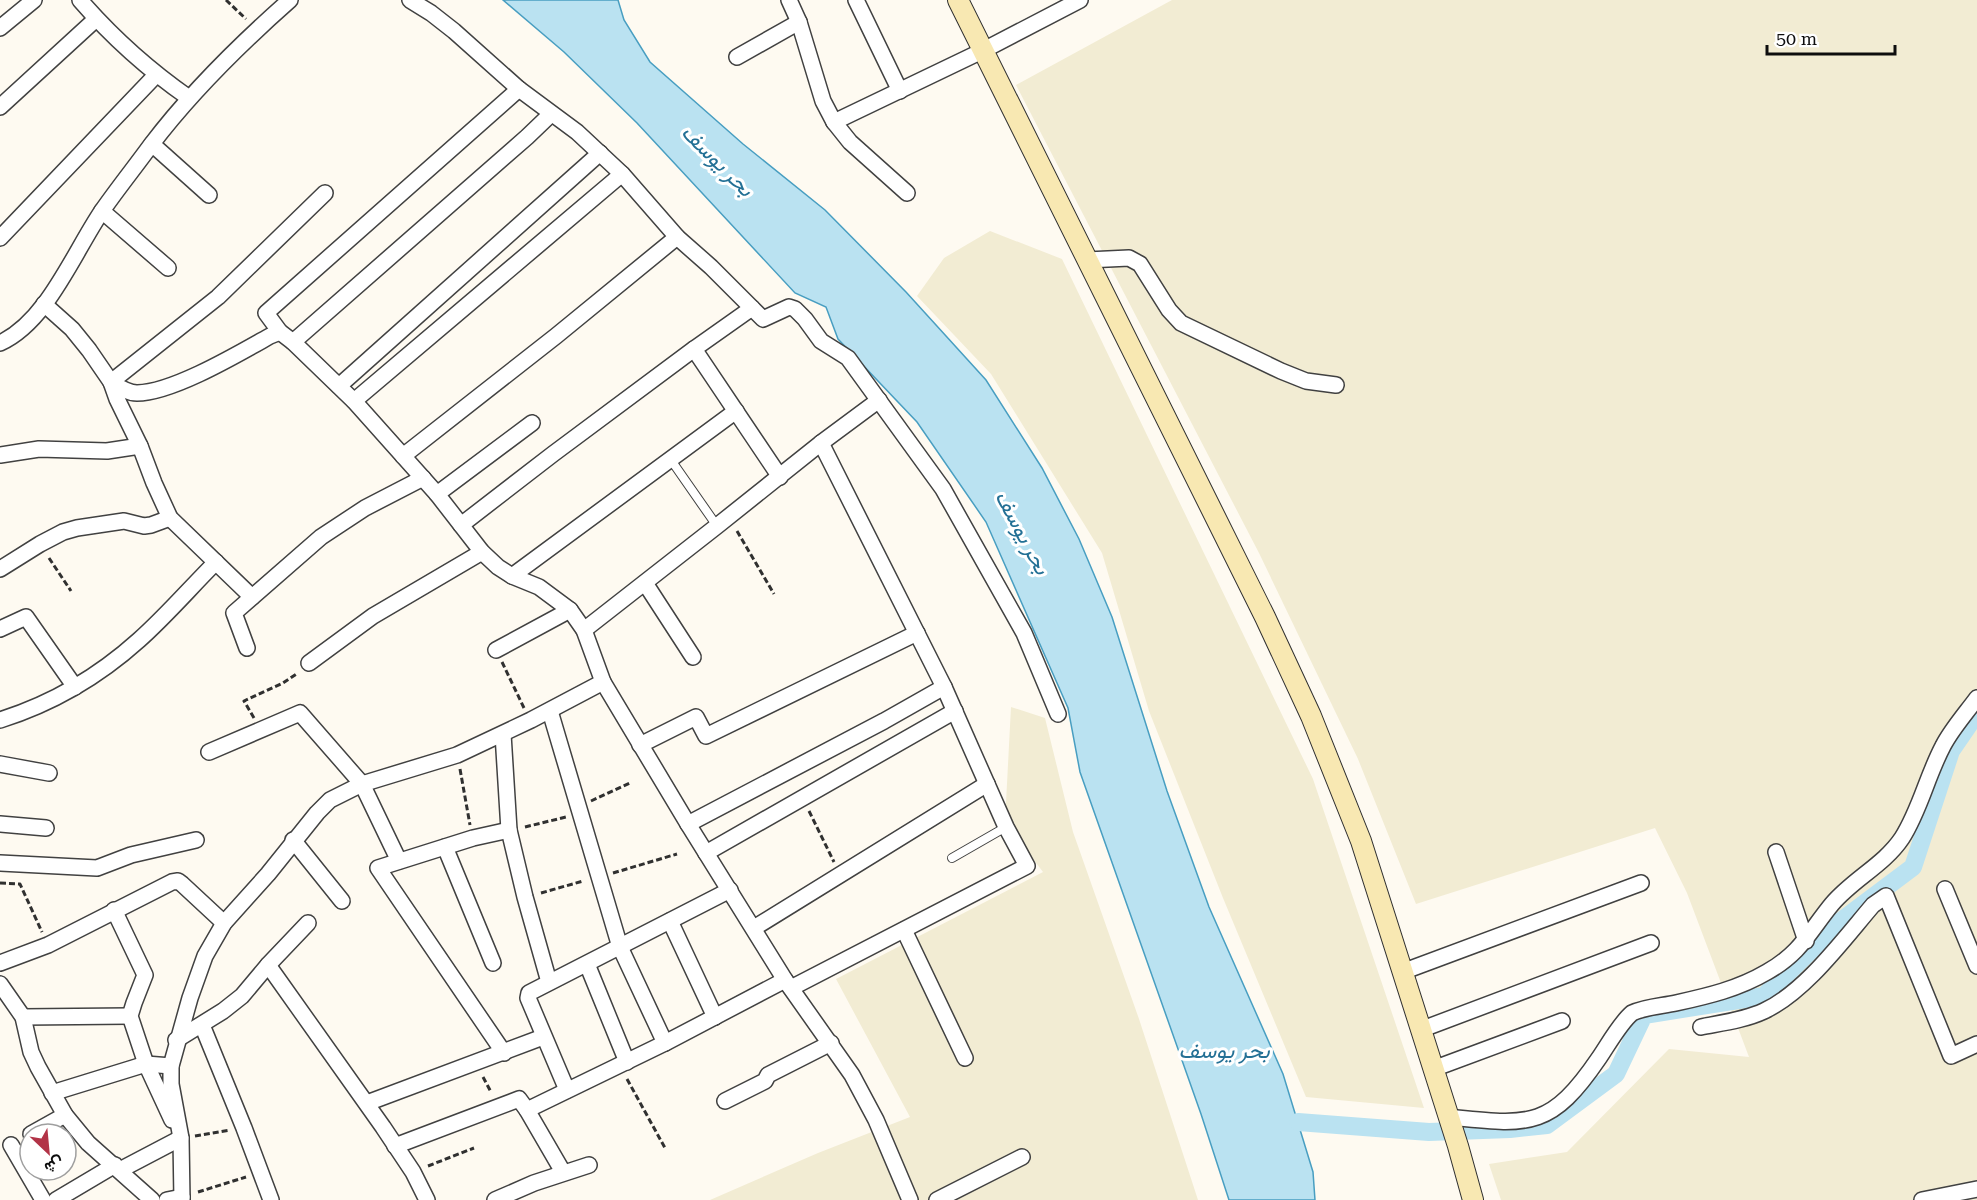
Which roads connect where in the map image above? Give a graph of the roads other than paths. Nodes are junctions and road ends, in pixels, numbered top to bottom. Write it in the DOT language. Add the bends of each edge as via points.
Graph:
graph roads {
  1 [pos="34,0"];
  2 [pos="290,0"];
  3 [pos="410,0"];
  4 [pos="789,0"];
  5 [pos="856,0"];
  6 [pos="957,0"];
  7 [pos="1080,0"];
  8 [pos="86,2"];
  9 [pos="96,19"];
  10 [pos="799,22"];
  11 [pos="0,28"];
  12 [pos="982,51"];
  13 [pos="737,57"];
  14 [pos="156,75"];
  15 [pos="519,88"];
  16 [pos="900,91"];
  17 [pos="189,98"];
  18 [pos="0,107"];
  19 [pos="551,114"];
  20 [pos="834,122"];
  21 [pos="152,144"];
  22 [pos="600,153"];
  23 [pos="622,174"];
  24 [pos="325,193"];
  25 [pos="907,193"];
  26 [pos="209,195"];
  27 [pos="102,211"];
  28 [pos="677,237"];
  29 [pos="0,238"];
  30 [pos="1087,260"];
  31 [pos="168,268"];
  32 [pos="44,304"];
  33 [pos="752,308"];
  34 [pos="280,332"];
  35 [pos="293,342"];
  36 [pos="0,343"];
  37 [pos="694,350"];
  38 [pos="111,382"];
  39 [pos="1336,385"];
  40 [pos="339,386"];
  41 [pos="879,400"];
  42 [pos="354,402"];
  43 [pos="736,411"];
  44 [pos="532,423"];
  45 [pos="821,443"];
  46 [pos="140,446"];
  47 [pos="0,455"];
  48 [pos="403,456"];
  49 [pos="671,460"];
  50 [pos="780,477"];
  51 [pos="423,478"];
  52 [pos="438,494"];
  53 [pos="170,518"];
  54 [pos="723,522"];
  55 [pos="461,525"];
  56 [pos="482,552"];
  57 [pos="216,562"];
  58 [pos="0,569"];
  59 [pos="512,576"];
  60 [pos="645,582"];
  61 [pos="252,597"];
  62 [pos="570,610"];
  63 [pos="0,629"];
  64 [pos="584,630"];
  65 [pos="917,633"];
  66 [pos="247,648"];
  67 [pos="496,650"];
  68 [pos="693,657"];
  69 [pos="309,663"];
  70 [pos="603,682"];
  71 [pos="75,687"];
  72 [pos="944,687"];
  73 [pos="1977,698"];
  74 [pos="550,711"];
  75 [pos="955,711"];
  76 [pos="1058,714"];
  77 [pos="0,720"];
  78 [pos="503,734"];
  79 [pos="640,745"];
  80 [pos="208,752"];
  81 [pos="0,764"];
  82 [pos="49,773"];
  83 [pos="362,784"];
  84 [pos="987,784"];
  85 [pos="0,824"];
  86 [pos="688,824"];
  87 [pos="1006,827"];
  88 [pos="46,828"];
  89 [pos="509,830"];
  90 [pos="196,840"];
  91 [pos="293,840"];
  92 [pos="446,847"];
  93 [pos="1776,852"];
  94 [pos="706,853"];
  95 [pos="952,858"];
  96 [pos="399,861"];
  97 [pos="0,863"];
  98 [pos="1641,883"];
  99 [pos="1945,889"];
  100 [pos="730,890"];
  101 [pos="342,901"];
  102 [pos="114,910"];
  103 [pos="670,921"];
  104 [pos="224,923"];
  105 [pos="308,923"];
  106 [pos="754,928"];
  107 [pos="904,930"];
  108 [pos="1806,941"];
  109 [pos="1651,943"];
  110 [pos="620,947"];
  111 [pos="0,963"];
  112 [pos="493,963"];
  113 [pos="587,964"];
  114 [pos="268,965"];
  115 [pos="1977,966"];
  116 [pos="1402,972"];
  117 [pos="549,982"];
  118 [pos="788,984"];
  119 [pos="2,990"];
  120 [pos="130,1016"];
  121 [pos="23,1017"];
  122 [pos="716,1017"];
  123 [pos="1562,1021"];
  124 [pos="202,1025"];
  125 [pos="1701,1027"];
  126 [pos="1420,1030"];
  127 [pos="543,1037"];
  128 [pos="177,1040"];
  129 [pos="665,1043"];
  130 [pos="831,1043"];
  131 [pos="1977,1044"];
  132 [pos="504,1053"];
  133 [pos="965,1058"];
  134 [pos="146,1064"];
  135 [pos="623,1064"];
  136 [pos="171,1066"];
  137 [pos="1433,1070"];
  138 [pos="567,1090"];
  139 [pos="52,1093"];
  140 [pos="725,1101"];
  141 [pos="366,1103"];
  142 [pos="526,1110"];
  143 [pos="65,1115"];
  144 [pos="1449,1120"];
  145 [pos="52,1122"];
  146 [pos="181,1138"];
  147 [pos="395,1146"];
  148 [pos="6,1148"];
  149 [pos="1022,1157"];
  150 [pos="589,1165"];
  151 [pos="117,1168"];
  152 [pos="563,1172"];
  153 [pos="1977,1189"];
  154 [pos="177,1199"];
  155 [pos="43,1200"];
  156 [pos="56,1200"];
  157 [pos="152,1200"];
  158 [pos="271,1200"];
  159 [pos="427,1200"];
  160 [pos="495,1200"];
  161 [pos="910,1200"];
  162 [pos="937,1200"];
  163 [pos="1473,1200"];
  164 [pos="1922,1200"];
  1 -- 11 [label="street"];
  2 -- 17 [label="street"];
  3 -- 15 [label="street" via="454,31"];
  4 -- 10 [label="street"];
  5 -- 16 [label="street"];
  6 -- 12 [label="street"];
  7 -- 12 [label="street"];
  8 -- 9 [label="street"];
  9 -- 14 [label="street"];
  9 -- 18 [label="street"];
  10 -- 13 [label="street"];
  10 -- 20 [label="street" via="823,101"];
  12 -- 16 [label="street"];
  12 -- 30 [label="street"];
  14 -- 17 [label="street"];
  14 -- 29 [label="street"];
  15 -- 19 [label="street"];
  15 -- 34 [label="street" via="266,313"];
  16 -- 20 [label="street"];
  17 -- 21 [label="street"];
  19 -- 22 [label="street"];
  19 -- 35 [label="street"];
  20 -- 25 [label="street" via="850,142"];
  21 -- 26 [label="street"];
  21 -- 27 [label="street"];
  22 -- 23 [label="street"];
  22 -- 40 [label="street"];
  23 -- 28 [label="street"];
  23 -- 42 [label="street"];
  24 -- 38 [label="street" via="218,297"];
  27 -- 31 [label="street"];
  27 -- 32 [label="street"];
  28 -- 33 [label="street"];
  28 -- 48 [label="street"];
  30 -- 39 [label="street" via="1129,258 1140,264 1180,323 1306,381"];
  30 -- 116 [label="street" via="1311,716 1361,841"];
  32 -- 36 [label="street" via="24,328"];
  32 -- 38 [label="street" via="72,329"];
  33 -- 37 [label="street"];
  33 -- 41 [label="street" via="763,319 789,307 795,309 821,341 848,358"];
  34 -- 35 [label="street"];
  34 -- 38 [label="street" via="155,390 136,393"];
  35 -- 40 [label="street"];
  37 -- 43 [label="street"];
  37 -- 55 [label="street"];
  38 -- 46 [label="street"];
  40 -- 42 [label="street"];
  41 -- 45 [label="street"];
  41 -- 76 [label="street" via="960,516 1024,633"];
  42 -- 48 [label="street"];
  43 -- 49 [label="street"];
  43 -- 50 [label="street"];
  44 -- 52 [label="street"];
  45 -- 50 [label="street"];
  45 -- 65 [label="street"];
  46 -- 47 [label="street" via="107,451 39,449"];
  46 -- 53 [label="street"];
  48 -- 51 [label="street"];
  49 -- 54 [label="lane"];
  49 -- 59 [label="street"];
  50 -- 54 [label="street"];
  51 -- 52 [label="street"];
  51 -- 61 [label="street" via="365,508 321,537"];
  52 -- 55 [label="street"];
  53 -- 57 [label="street"];
  53 -- 58 [label="street" via="144,526 124,520 63,532"];
  54 -- 60 [label="street"];
  55 -- 56 [label="street"];
  56 -- 59 [label="street"];
  56 -- 69 [label="street" via="373,616"];
  57 -- 61 [label="street"];
  57 -- 71 [label="street" via="139,640"];
  59 -- 62 [label="street" via="539,587"];
  60 -- 64 [label="street"];
  60 -- 68 [label="street"];
  61 -- 66 [label="street" via="234,613"];
  62 -- 64 [label="street"];
  62 -- 67 [label="street"];
  63 -- 71 [label="street" via="26,617"];
  64 -- 70 [label="street"];
  65 -- 72 [label="street"];
  65 -- 79 [label="street" via="706,736 696,717"];
  70 -- 74 [label="street"];
  70 -- 79 [label="street"];
  71 -- 77 [label="street"];
  72 -- 75 [label="street"];
  72 -- 86 [label="street"];
  73 -- 108 [label="street" via="1943,746 1901,840 1844,891"];
  74 -- 78 [label="street"];
  74 -- 110 [label="street"];
  75 -- 84 [label="street"];
  75 -- 94 [label="street"];
  78 -- 83 [label="street" via="457,755"];
  78 -- 89 [label="street"];
  79 -- 86 [label="street"];
  80 -- 83 [label="street" via="300,713"];
  81 -- 82 [label="street"];
  83 -- 91 [label="street" via="330,800"];
  83 -- 96 [label="street"];
  84 -- 87 [label="street"];
  84 -- 106 [label="street"];
  85 -- 88 [label="street"];
  86 -- 94 [label="street"];
  87 -- 95 [label="lane"];
  87 -- 107 [label="street" via="1027,866"];
  89 -- 92 [label="street"];
  89 -- 117 [label="street"];
  90 -- 97 [label="street" via="97,868"];
  91 -- 101 [label="street"];
  91 -- 104 [label="street"];
  92 -- 96 [label="street"];
  92 -- 112 [label="street"];
  93 -- 108 [label="street"];
  94 -- 100 [label="street"];
  96 -- 132 [label="street" via="378,868"];
  98 -- 116 [label="street"];
  99 -- 115 [label="street"];
  100 -- 103 [label="street"];
  100 -- 106 [label="street"];
  102 -- 104 [label="street" via="178,881"];
  102 -- 111 [label="street" via="48,945"];
  102 -- 120 [label="street" via="145,975"];
  103 -- 110 [label="street"];
  103 -- 122 [label="street"];
  104 -- 128 [label="street" via="205,956"];
  105 -- 114 [label="street"];
  106 -- 118 [label="street"];
  107 -- 118 [label="street"];
  107 -- 133 [label="street"];
  108 -- 144 [label="street" via="1768,972 1743,985 1632,1013 1574,1091 1537,1119"];
  109 -- 126 [label="street"];
  110 -- 113 [label="street"];
  110 -- 129 [label="street"];
  113 -- 117 [label="street"];
  113 -- 135 [label="street"];
  114 -- 124 [label="street" via="242,996"];
  114 -- 141 [label="street"];
  116 -- 126 [label="street"];
  117 -- 127 [label="street" via="528,995"];
  118 -- 122 [label="street"];
  118 -- 130 [label="street"];
  119 -- 121 [label="street"];
  120 -- 121 [label="street"];
  120 -- 134 [label="street"];
  121 -- 139 [label="street" via="31,1052"];
  122 -- 129 [label="street"];
  123 -- 137 [label="street"];
  124 -- 128 [label="street"];
  124 -- 158 [label="street"];
  125 -- 131 [label="street" via="1751,1016 1784,1000 1886,896 1951,1056"];
  126 -- 137 [label="street"];
  127 -- 132 [label="street"];
  127 -- 138 [label="street"];
  128 -- 136 [label="street"];
  129 -- 135 [label="street"];
  130 -- 140 [label="street"];
  130 -- 161 [label="street" via="876,1120"];
  132 -- 141 [label="street"];
  134 -- 136 [label="street"];
  134 -- 139 [label="street"];
  134 -- 146 [label="street"];
  135 -- 138 [label="street"];
  136 -- 146 [label="street"];
  137 -- 144 [label="street"];
  138 -- 142 [label="street"];
  139 -- 143 [label="street"];
  141 -- 147 [label="street"];
  142 -- 147 [label="street" via="519,1099"];
  142 -- 152 [label="street"];
  143 -- 145 [label="street"];
  143 -- 151 [label="street" via="88,1143"];
  144 -- 163 [label="street"];
  146 -- 151 [label="street"];
  146 -- 154 [label="street"];
  147 -- 159 [label="street"];
  148 -- 155 [label="street"];
  149 -- 162 [label="street"];
  150 -- 152 [label="street"];
  151 -- 156 [label="street"];
  151 -- 157 [label="street"];
  152 -- 160 [label="street"];
  153 -- 164 [label="street"];
}
